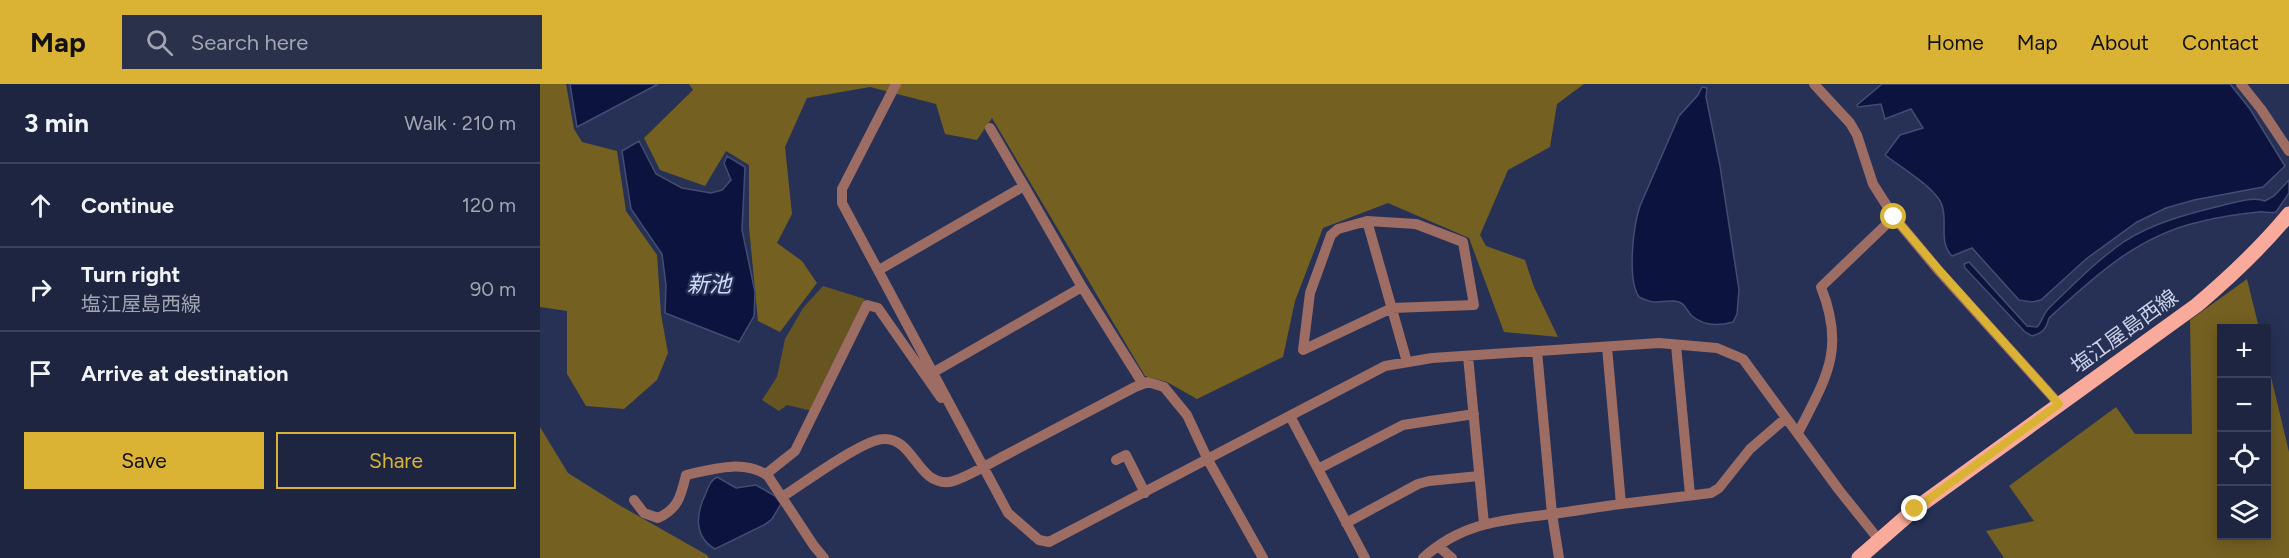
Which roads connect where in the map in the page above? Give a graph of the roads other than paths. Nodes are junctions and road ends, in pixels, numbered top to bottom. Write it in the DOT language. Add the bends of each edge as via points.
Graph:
graph roads {
  1 [pos="896,84"];
  2 [pos="1814,84"];
  3 [pos="2241,84"];
  4 [pos="990,128"];
  5 [pos="2289,151"];
  6 [pos="1024,186"];
  7 [pos="2289,214"];
  8 [pos="1894,217"];
  9 [pos="1367,220"];
  10 [pos="879,270"];
  11 [pos="1082,287"];
  12 [pos="1392,308"];
  13 [pos="1676,345"];
  14 [pos="1607,347"];
  15 [pos="1537,351"];
  16 [pos="1468,356"];
  17 [pos="1407,362"];
  18 [pos="934,372"];
  19 [pos="1143,384"];
  20 [pos="2059,404"];
  21 [pos="1473,414"];
  22 [pos="1290,416"];
  23 [pos="1786,418"];
  24 [pos="1798,433"];
  25 [pos="970,440"];
  26 [pos="1116,460"];
  27 [pos="1208,460"];
  28 [pos="984,466"];
  29 [pos="1318,469"];
  30 [pos="766,474"];
  31 [pos="1479,476"];
  32 [pos="1145,493"];
  33 [pos="1690,495"];
  34 [pos="782,497"];
  35 [pos="634,500"];
  36 [pos="1621,504"];
  37 [pos="1552,514"];
  38 [pos="1346,523"];
  39 [pos="1484,524"];
  40 [pos="1879,540"];
  41 [pos="1438,546"];
  42 [pos="824,558"];
  43 [pos="1263,558"];
  44 [pos="1365,558"];
  45 [pos="1424,558"];
  46 [pos="1452,558"];
  47 [pos="1559,558"];
  48 [pos="1860,558"];
  1 -- 10 [label="street" via="842,189 841,198"];
  2 -- 8 [label="street" via="1850,123 1873,184"];
  3 -- 5 [label="street"];
  4 -- 6 [label="street"];
  6 -- 10 [label="street"];
  6 -- 11 [label="street"];
  7 -- 20 [label="main road, 塩江屋島西線" via="2268,240 2197,305"];
  8 -- 20 [label="street"];
  8 -- 24 [label="street" via="1821,287 1832,323 1831,365"];
  9 -- 12 [label="street"];
  9 -- 12 [label="street" via="1416,224 1463,242 1474,304"];
  9 -- 12 [label="street" via="1331,235 1310,293 1303,350"];
  10 -- 18 [label="street"];
  11 -- 18 [label="street"];
  11 -- 19 [label="street"];
  12 -- 17 [label="street"];
  13 -- 14 [label="street"];
  13 -- 23 [label="street" via="1717,348 1743,359"];
  13 -- 33 [label="street"];
  14 -- 15 [label="street"];
  14 -- 36 [label="street"];
  15 -- 16 [label="street"];
  15 -- 37 [label="street"];
  16 -- 17 [label="street"];
  16 -- 21 [label="street"];
  17 -- 22 [label="street" via="1385,366"];
  18 -- 25 [label="street"];
  19 -- 27 [label="street" via="1164,387 1186,415"];
  19 -- 28 [label="street"];
  20 -- 40 [label="main road, 塩江屋島西線" via="1915,509"];
  21 -- 29 [label="street" via="1403,424"];
  21 -- 31 [label="street"];
  22 -- 27 [label="street"];
  22 -- 29 [label="street"];
  23 -- 24 [label="street"];
  23 -- 33 [label="street" via="1750,449 1719,488"];
  24 -- 40 [label="street"];
  25 -- 28 [label="street"];
  25 -- 30 [label="street" via="878,308 867,305 795,451"];
  26 -- 32 [label="street" via="1126,455"];
  27 -- 32 [label="street"];
  27 -- 43 [label="street"];
  28 -- 32 [label="street" via="1008,513 1039,540 1049,542"];
  28 -- 34 [label="street" via="949,482 930,478 901,443 885,439 850,454"];
  29 -- 38 [label="street"];
  30 -- 34 [label="street"];
  30 -- 35 [label="street" via="740,466 686,476 681,496 670,512 658,518 644,513"];
  31 -- 38 [label="street" via="1418,484"];
  31 -- 39 [label="street"];
  33 -- 36 [label="street"];
  34 -- 42 [label="street"];
  36 -- 37 [label="street"];
  37 -- 39 [label="street"];
  37 -- 47 [label="street"];
  38 -- 44 [label="street"];
  39 -- 41 [label="street"];
  40 -- 48 [label="main road, 塩江屋島西線"];
  41 -- 45 [label="street"];
  41 -- 46 [label="street"];
}
